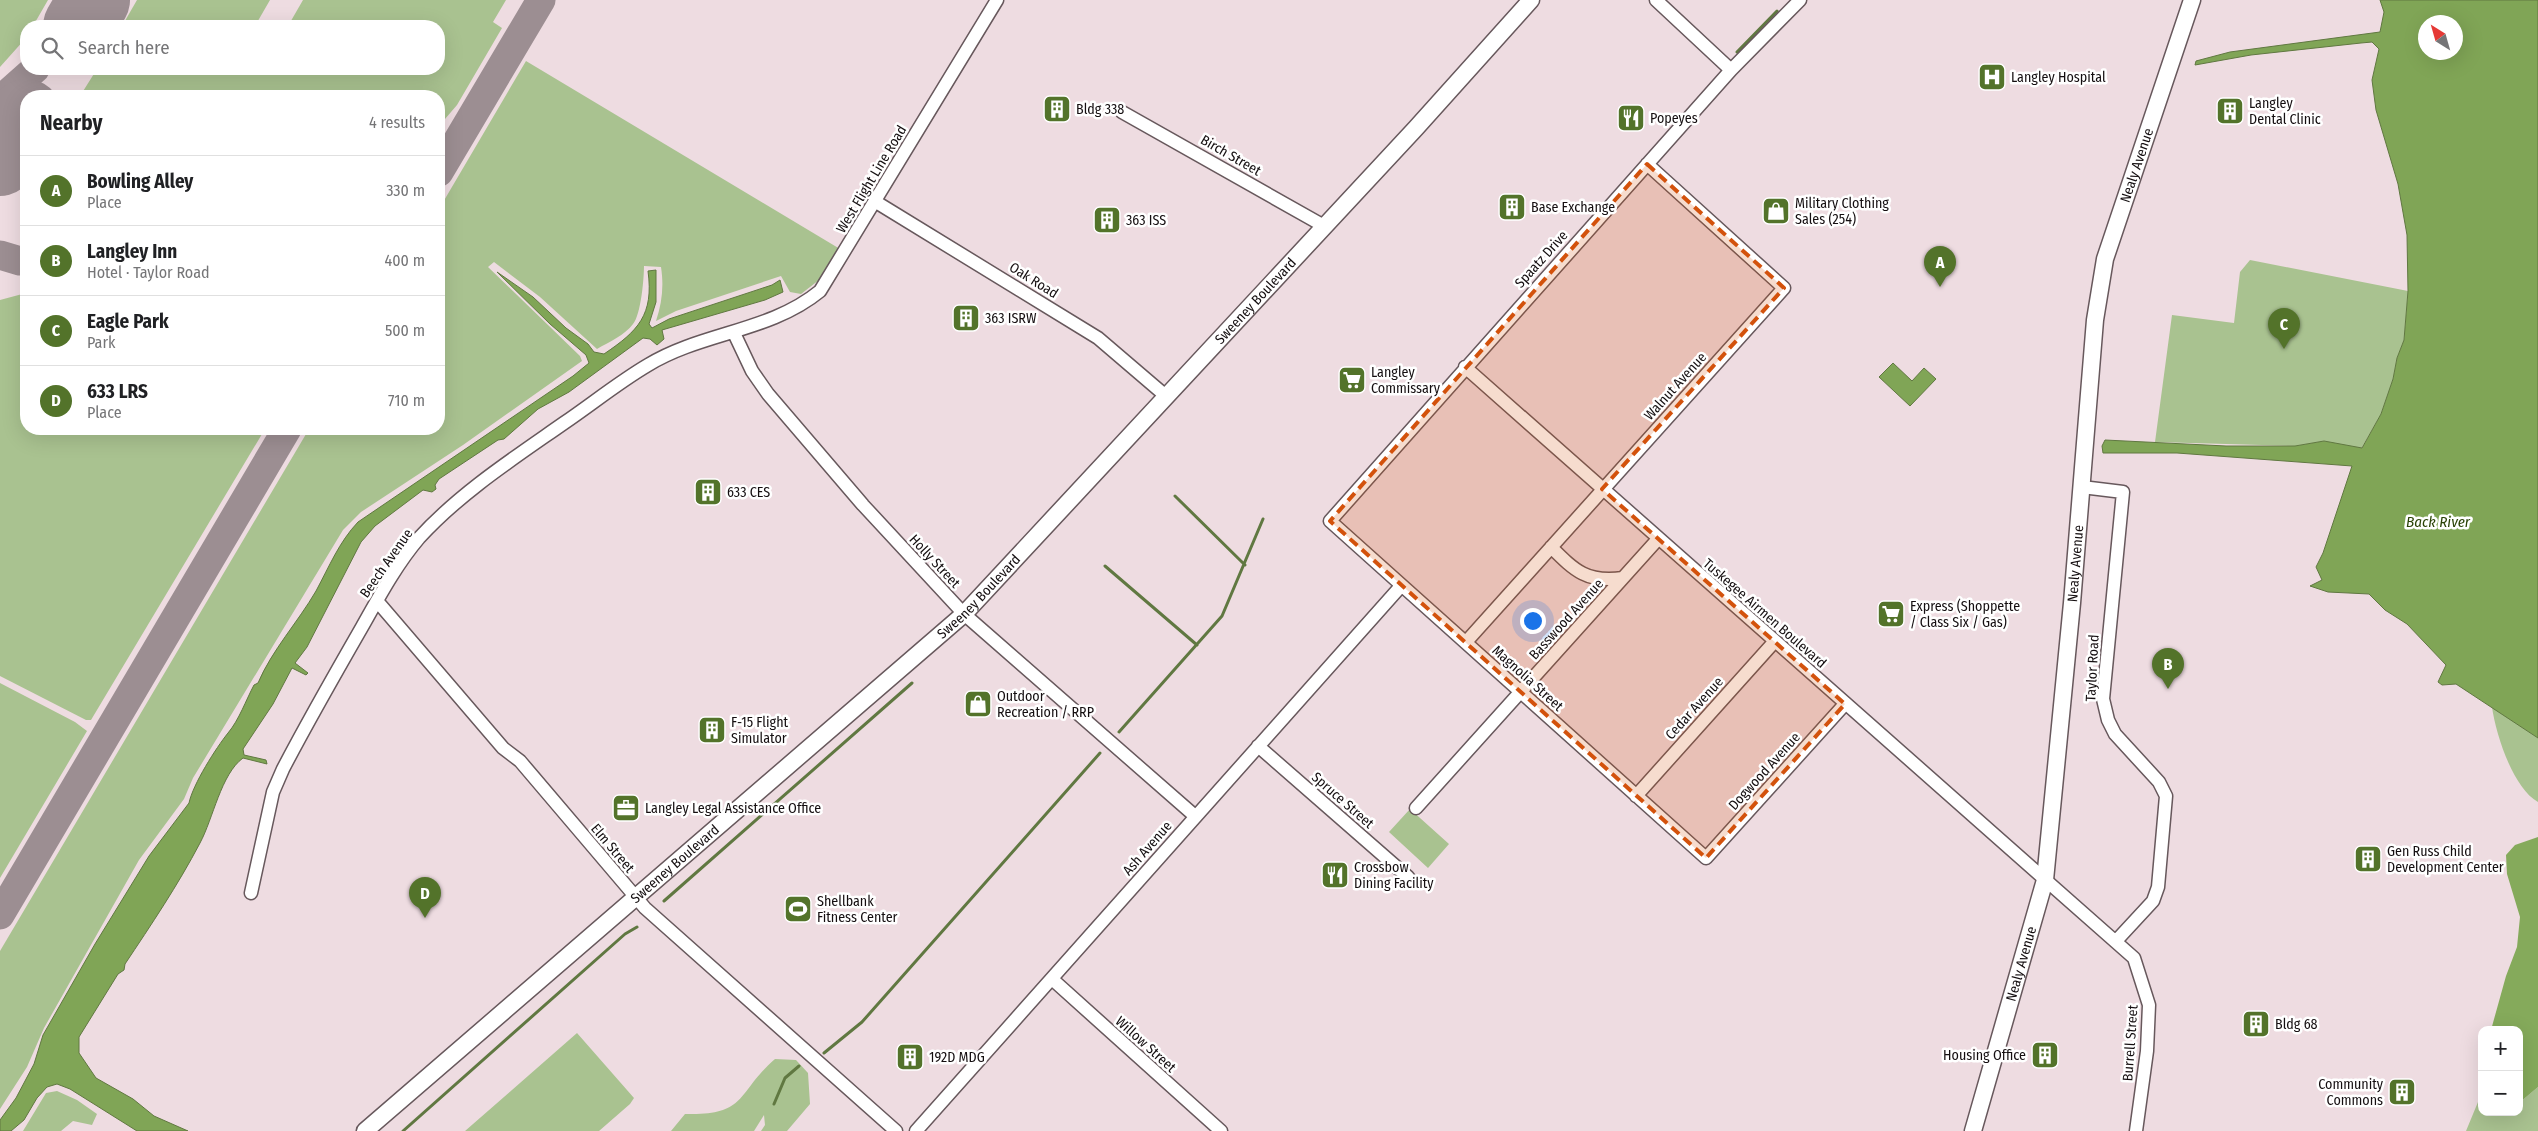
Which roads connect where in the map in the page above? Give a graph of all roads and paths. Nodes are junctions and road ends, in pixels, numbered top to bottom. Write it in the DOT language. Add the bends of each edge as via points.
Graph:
graph roads {
  1 [pos="997,0"];
  2 [pos="1531,0"];
  3 [pos="1656,0"];
  4 [pos="1800,0"];
  5 [pos="2192,0"];
  6 [pos="1732,70"];
  7 [pos="1122,112"];
  8 [pos="1647,164"];
  9 [pos="876,202"];
  10 [pos="1324,226"];
  11 [pos="734,334"];
  12 [pos="1465,367"];
  13 [pos="1167,397"];
  14 [pos="2082,487"];
  15 [pos="1602,489"];
  16 [pos="1330,520"];
  17 [pos="1658,539"];
  18 [pos="1551,547"];
  19 [pos="1623,578"];
  20 [pos="1401,586"];
  21 [pos="377,601"];
  22 [pos="964,614"];
  23 [pos="1775,641"];
  24 [pos="1466,642"];
  25 [pos="1522,691"];
  26 [pos="1844,704"];
  27 [pos="1258,746"];
  28 [pos="1636,796"];
  29 [pos="1416,808"];
  30 [pos="1195,816"];
  31 [pos="1706,858"];
  32 [pos="1408,877"];
  33 [pos="2045,880"];
  34 [pos="251,893"];
  35 [pos="636,899"];
  36 [pos="2116,941"];
  37 [pos="1052,979"];
  38 [pos="365,1131"];
  39 [pos="896,1131"];
  40 [pos="916,1131"];
  41 [pos="1221,1131"];
  42 [pos="1973,1131"];
  43 [pos="2136,1131"];
  1 -- 9 [label="street, West Flight Line Road"];
  2 -- 10 [label="main road, Sweeney Boulevard"];
  3 -- 6 [label="street"];
  4 -- 6 [label="street, Spaatz Drive"];
  5 -- 14 [label="main road, Nealy Avenue" via="2105,259 2095,320"];
  6 -- 8 [label="street, Spaatz Drive"];
  7 -- 10 [label="street, Birch Street"];
  8 -- 12 [label="street, Spaatz Drive"];
  8 -- 15 [label="street, Walnut Avenue" via="1784,288"];
  9 -- 11 [label="street, West Flight Line Road" via="820,291 802,305"];
  9 -- 13 [label="street, Oak Road" via="1098,338"];
  10 -- 13 [label="main road, Sweeney Boulevard"];
  11 -- 21 [label="street, Beech Avenue" via="702,341 648,364 510,461 419,539"];
  11 -- 22 [label="street, Holly Street" via="752,371 768,394 863,505"];
  12 -- 15 [label="street, Tuskegee Airmen Boulevard"];
  12 -- 16 [label="street, Spaatz Drive"];
  13 -- 22 [label="main road, Sweeney Boulevard"];
  14 -- 33 [label="main road, Nealy Avenue"];
  14 -- 36 [label="street, Taylor Road" via="2123,492 2103,699 2108,720 2116,734 2160,782 2166,796 2158,887 2153,901"];
  15 -- 17 [label="street, Tuskegee Airmen Boulevard"];
  15 -- 18 [label="street, Walnut Avenue"];
  16 -- 20 [label="street, Magnolia Street"];
  17 -- 19 [label="street, Basswood Avenue"];
  17 -- 23 [label="street, Tuskegee Airmen Boulevard"];
  18 -- 19 [label="street" via="1589,578 1603,581"];
  18 -- 24 [label="street, Walnut Avenue"];
  19 -- 25 [label="street, Basswood Avenue"];
  20 -- 24 [label="street, Magnolia Street"];
  20 -- 27 [label="street, Ash Avenue"];
  21 -- 34 [label="street, Beech Avenue" via="282,769 273,792"];
  21 -- 35 [label="street, Elm Street" via="503,748 520,761"];
  22 -- 30 [label="street, Holly Street"];
  22 -- 35 [label="main road, Sweeney Boulevard"];
  23 -- 26 [label="street, Tuskegee Airmen Boulevard"];
  23 -- 28 [label="street, Cedar Avenue"];
  24 -- 25 [label="street, Magnolia Street"];
  25 -- 28 [label="street, Magnolia Street"];
  25 -- 29 [label="street, Basswood Avenue"];
  26 -- 31 [label="street, Dogwood Avenue"];
  26 -- 33 [label="street, Tuskegee Airmen Boulevard"];
  27 -- 30 [label="street, Ash Avenue"];
  27 -- 32 [label="street, Spruce Street"];
  28 -- 31 [label="street, Magnolia Street"];
  30 -- 37 [label="street, Ash Avenue"];
  33 -- 36 [label="street, Burrell Street"];
  33 -- 42 [label="main road, Nealy Avenue"];
  35 -- 38 [label="main road, Sweeney Boulevard"];
  35 -- 39 [label="street, Elm Street"];
  36 -- 43 [label="street, Burrell Street" via="2134,958 2149,1006 2147,1051"];
  37 -- 40 [label="street, Ash Avenue"];
  37 -- 41 [label="street, Willow Street"];
}
